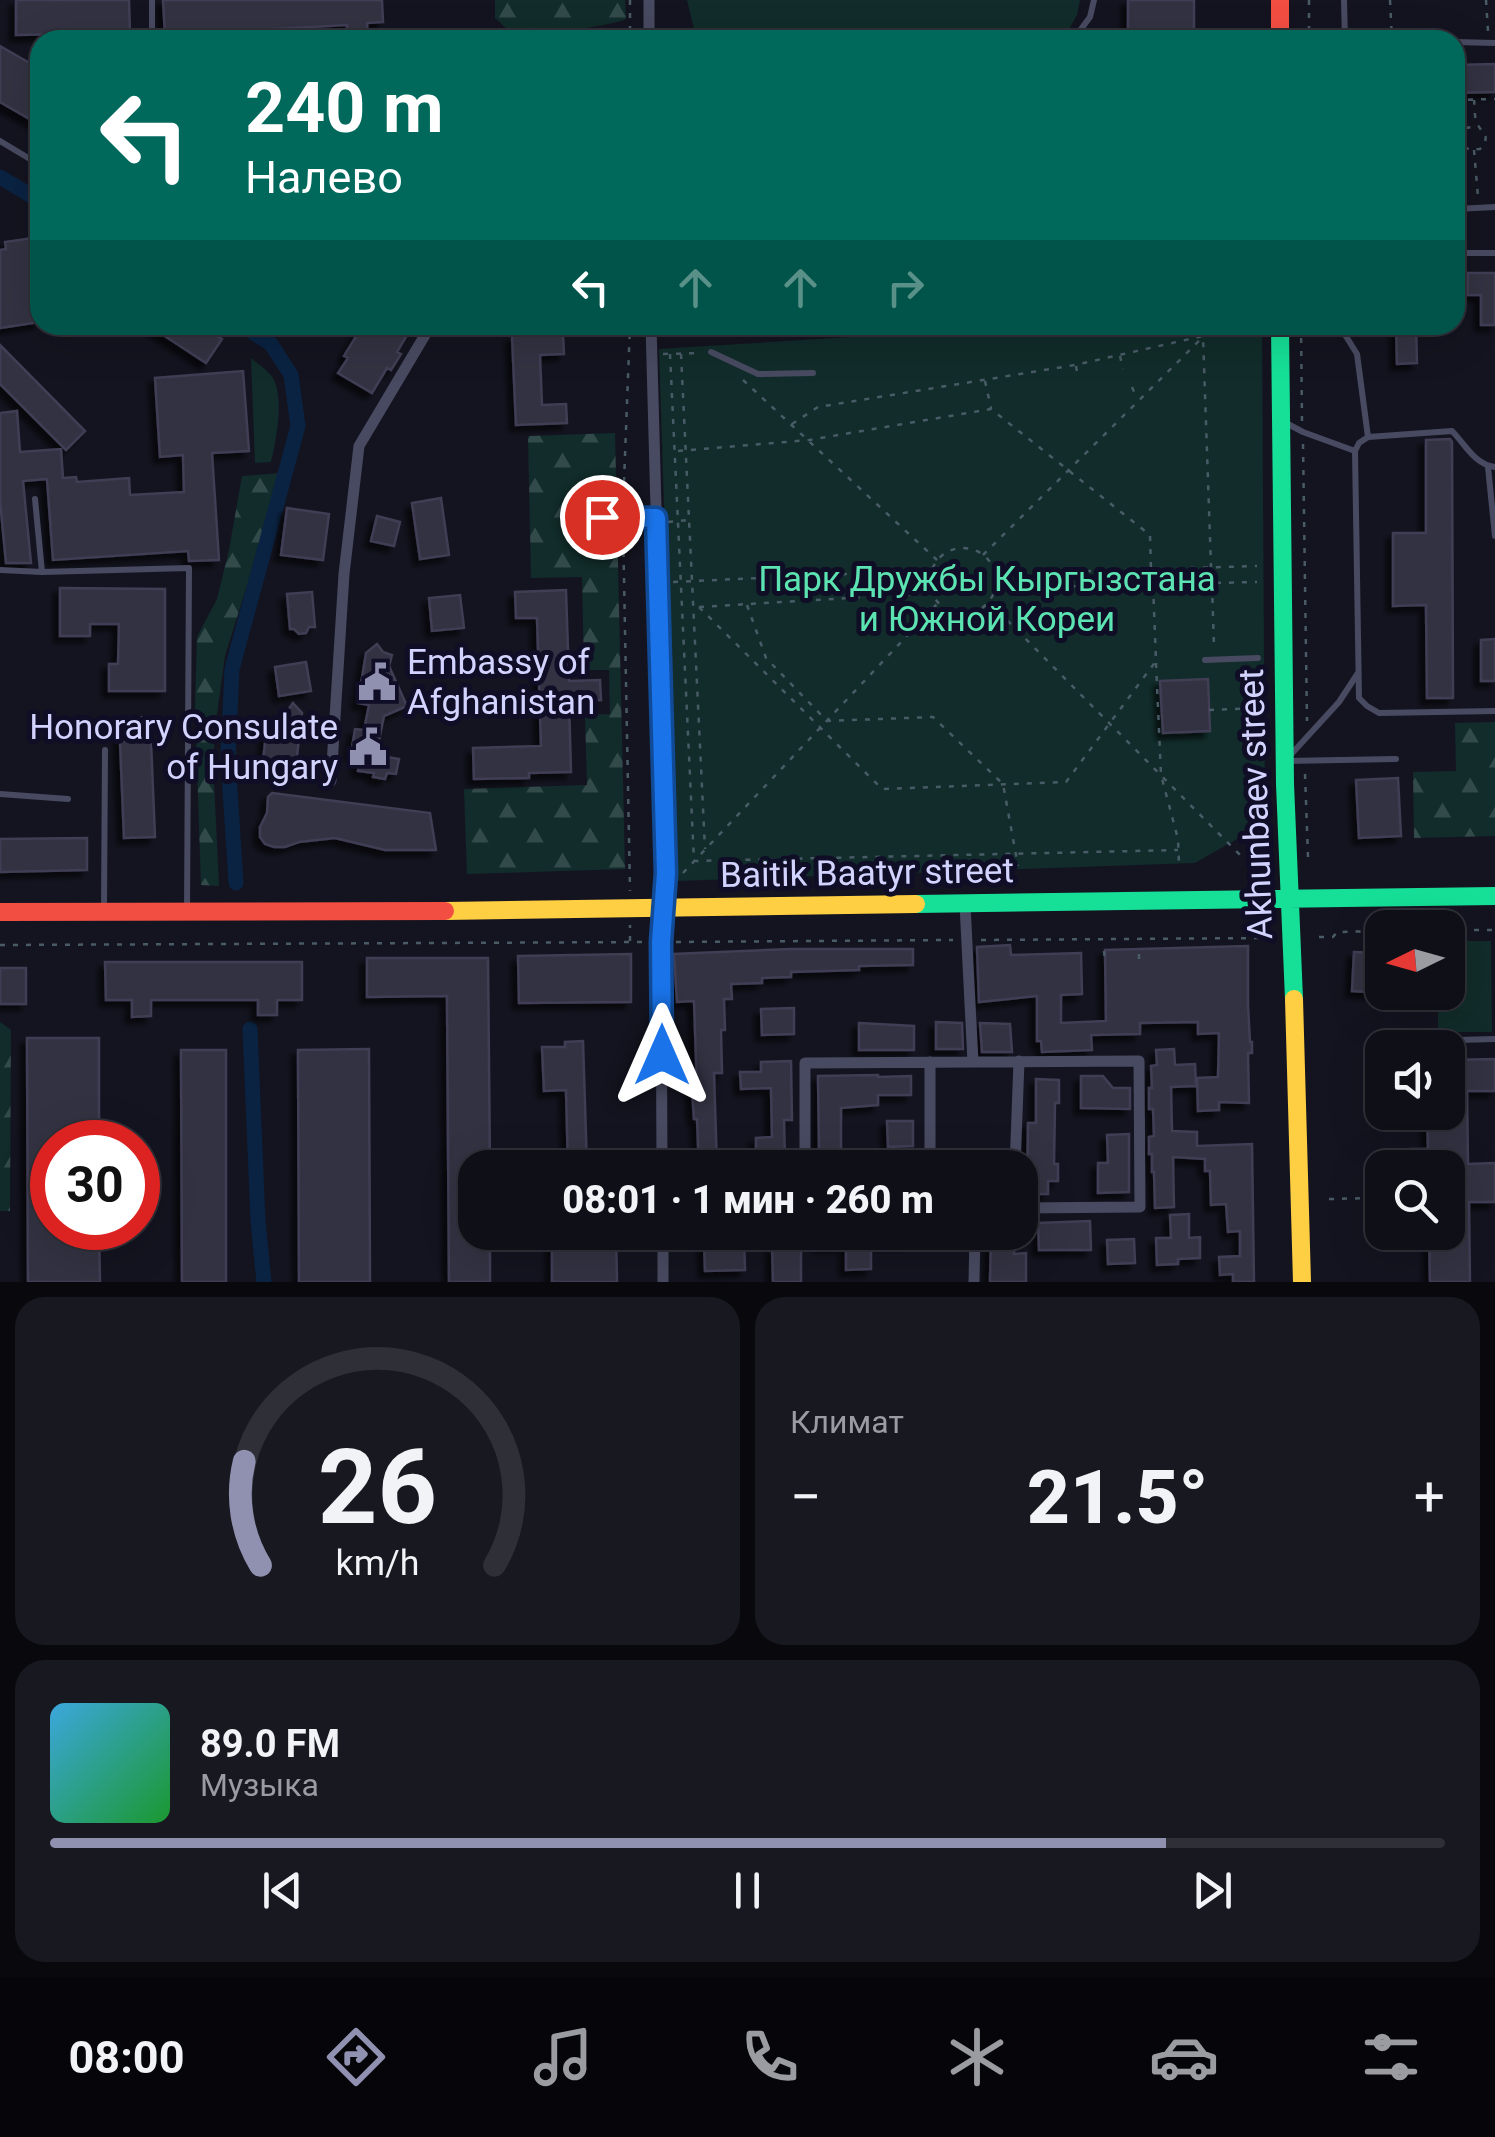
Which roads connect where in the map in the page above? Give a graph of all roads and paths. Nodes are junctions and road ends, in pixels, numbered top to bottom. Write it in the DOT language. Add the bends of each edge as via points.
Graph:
graph roads {
  1 [pos="152,0"];
  2 [pos="630,0"];
  3 [pos="648,0"];
  4 [pos="1094,0"];
  5 [pos="1280,0"];
  6 [pos="1308,0"];
  7 [pos="1344,0"];
  8 [pos="1390,0"];
  9 [pos="1486,0"];
  10 [pos="152,30"];
  11 [pos="630,30"];
  12 [pos="649,30"];
  13 [pos="1080,30"];
  14 [pos="1280,30"];
  15 [pos="1308,30"];
  16 [pos="1345,30"];
  17 [pos="1392,30"];
  18 [pos="1465,42"];
  19 [pos="1492,43"];
  20 [pos="1495,99"];
  21 [pos="1465,100"];
  22 [pos="1474,100"];
  23 [pos="1478,126"];
  24 [pos="1465,129"];
  25 [pos="1495,138"];
  26 [pos="1486,140"];
  27 [pos="0,141"];
  28 [pos="1465,146"];
  29 [pos="1474,150"];
  30 [pos="30,159"];
  31 [pos="1495,207"];
  32 [pos="1479,208"];
  33 [pos="1465,209"];
  34 [pos="1465,253"];
  35 [pos="1495,253"];
  36 [pos="425,335"];
  37 [pos="630,335"];
  38 [pos="651,335"];
  39 [pos="1280,335"];
  40 [pos="1301,335"];
  41 [pos="1345,335"];
  42 [pos="1203,336"];
  43 [pos="711,352"];
  44 [pos="670,354"];
  45 [pos="682,354"];
  46 [pos="652,355"];
  47 [pos="1120,355"];
  48 [pos="1075,364"];
  49 [pos="1122,369"];
  50 [pos="735,373"];
  51 [pos="812,373"];
  52 [pos="1078,378"];
  53 [pos="985,380"];
  54 [pos="1132,387"];
  55 [pos="1137,402"];
  56 [pos="991,409"];
  57 [pos="1281,420"];
  58 [pos="792,424"];
  59 [pos="1302,432"];
  60 [pos="1368,437"];
  61 [pos="809,440"];
  62 [pos="686,450"];
  63 [pos="675,451"];
  64 [pos="1354,451"];
  65 [pos="1491,467"];
  66 [pos="1068,470"];
  67 [pos="35,499"];
  68 [pos="622,516"];
  69 [pos="602,517"];
  70 [pos="656,520"];
  71 [pos="689,520"];
  72 [pos="678,521"];
  73 [pos="1495,536"];
  74 [pos="983,555"];
  75 [pos="937,560"];
  76 [pos="1257,566"];
  77 [pos="1211,568"];
  78 [pos="1151,569"];
  79 [pos="0,570"];
  80 [pos="932,570"];
  81 [pos="42,572"];
  82 [pos="995,574"];
  83 [pos="691,580"];
  84 [pos="680,582"];
  85 [pos="1257,582"];
  86 [pos="658,583"];
  87 [pos="1212,583"];
  88 [pos="1153,584"];
  89 [pos="995,588"];
  90 [pos="932,593"];
  91 [pos="989,602"];
  92 [pos="938,603"];
  93 [pos="746,605"];
  94 [pos="692,608"];
  95 [pos="699,608"];
  96 [pos="682,609"];
  97 [pos="659,610"];
  98 [pos="1214,648"];
  99 [pos="1258,658"];
  100 [pos="1205,660"];
  101 [pos="1156,661"];
  102 [pos="1359,672"];
  103 [pos="1258,708"];
  104 [pos="1209,710"];
  105 [pos="1495,711"];
  106 [pos="827,721"];
  107 [pos="1110,723"];
  108 [pos="820,727"];
  109 [pos="1306,738"];
  110 [pos="105,750"];
  111 [pos="1396,759"];
  112 [pos="1285,761"];
  113 [pos="1305,762"];
  114 [pos="1161,775"];
  115 [pos="332,781"];
  116 [pos="1003,784"];
  117 [pos="0,794"];
  118 [pos="68,799"];
  119 [pos="705,849"];
  120 [pos="1178,850"];
  121 [pos="1016,853"];
  122 [pos="1308,857"];
  123 [pos="1246,860"];
  124 [pos="694,861"];
  125 [pos="1179,865"];
  126 [pos="1018,866"];
  127 [pos="683,873"];
  128 [pos="630,891"];
  129 [pos="1495,896"];
  130 [pos="1291,898"];
  131 [pos="966,904"];
  132 [pos="664,908"];
  133 [pos="0,912"];
  134 [pos="104,912"];
  135 [pos="187,913"];
  136 [pos="630,923"];
  137 [pos="1465,930"];
  138 [pos="1495,930"];
  139 [pos="1365,932"];
  140 [pos="1319,937"];
  141 [pos="630,942"];
  142 [pos="650,942"];
  143 [pos="0,945"];
  144 [pos="1139,950"];
  145 [pos="1104,951"];
  146 [pos="1139,959"];
  147 [pos="1105,960"];
  148 [pos="1495,1039"];
  149 [pos="1465,1040"];
  150 [pos="1019,1061"];
  151 [pos="930,1062"];
  152 [pos="974,1062"];
  153 [pos="662,1150"];
  154 [pos="806,1150"];
  155 [pos="930,1150"];
  156 [pos="1016,1150"];
  157 [pos="1365,1198"];
  158 [pos="1329,1199"];
  159 [pos="1038,1208"];
  160 [pos="662,1250"];
  161 [pos="975,1250"];
  162 [pos="663,1282"];
  163 [pos="974,1282"];
  164 [pos="1302,1282"];
  1 -- 10 [label="lane"];
  2 -- 11 [label="path"];
  3 -- 12 [label="street"];
  4 -- 13 [label="lane"];
  5 -- 14 [label="main road"];
  6 -- 15 [label="path"];
  7 -- 16 [label="lane"];
  8 -- 17 [label="path"];
  9 -- 19 [label="path"];
  18 -- 19 [label="lane"];
  20 -- 22 [label="path"];
  21 -- 22 [label="path"];
  22 -- 23 [label="path"];
  23 -- 24 [label="path"];
  23 -- 26 [label="path"];
  25 -- 26 [label="path"];
  26 -- 29 [label="path"];
  27 -- 30 [label="lane"];
  28 -- 29 [label="path"];
  29 -- 32 [label="path"];
  31 -- 32 [label="lane"];
  32 -- 33 [label="lane"];
  34 -- 35 [label="lane"];
  36 -- 115 [label="street" via="360,446 344,574"];
  37 -- 68 [label="path"];
  38 -- 46 [label="street"];
  39 -- 57 [label="main road, Akhunbaev street"];
  40 -- 59 [label="path"];
  41 -- 60 [label="lane" via="1357,354"];
  42 -- 47 [label="path"];
  42 -- 55 [label="path"];
  42 -- 77 [label="path"];
  43 -- 45 [label="path"];
  43 -- 51 [label="lane" via="758,374"];
  44 -- 45 [label="path"];
  44 -- 46 [label="path"];
  44 -- 63 [label="path"];
  45 -- 62 [label="path"];
  46 -- 70 [label="street"];
  47 -- 48 [label="path"];
  47 -- 49 [label="path"];
  48 -- 52 [label="path"];
  48 -- 53 [label="path"];
  50 -- 58 [label="path"];
  53 -- 56 [label="path"];
  53 -- 58 [label="path" via="818,407"];
  54 -- 55 [label="path"];
  55 -- 66 [label="path"];
  56 -- 61 [label="path"];
  56 -- 66 [label="path"];
  57 -- 59 [label="lane"];
  57 -- 112 [label="main road, Akhunbaev street"];
  58 -- 61 [label="path"];
  59 -- 64 [label="lane"];
  59 -- 109 [label="path"];
  60 -- 64 [label="lane"];
  60 -- 65 [label="lane" via="1452,431"];
  61 -- 62 [label="path"];
  61 -- 75 [label="path"];
  62 -- 63 [label="path"];
  62 -- 71 [label="path"];
  63 -- 72 [label="path"];
  64 -- 102 [label="lane"];
  65 -- 73 [label="lane"];
  66 -- 74 [label="path"];
  66 -- 78 [label="path" via="1150,534"];
  67 -- 81 [label="lane"];
  68 -- 69 [label="lane"];
  68 -- 70 [label="lane"];
  68 -- 128 [label="path"];
  70 -- 72 [label="path"];
  70 -- 86 [label="street"];
  71 -- 72 [label="path"];
  71 -- 83 [label="path"];
  72 -- 84 [label="path"];
  74 -- 75 [label="path" via="958,548"];
  74 -- 82 [label="path"];
  75 -- 80 [label="path"];
  76 -- 77 [label="path"];
  77 -- 78 [label="path"];
  78 -- 82 [label="path"];
  79 -- 81 [label="lane"];
  80 -- 83 [label="path"];
  80 -- 90 [label="path"];
  81 -- 135 [label="lane" via="189,568"];
  82 -- 89 [label="path"];
  83 -- 84 [label="path"];
  83 -- 94 [label="path"];
  84 -- 86 [label="path"];
  84 -- 96 [label="path"];
  85 -- 87 [label="path"];
  86 -- 97 [label="street"];
  87 -- 88 [label="path"];
  87 -- 98 [label="path"];
  88 -- 89 [label="path"];
  88 -- 101 [label="path"];
  89 -- 91 [label="path"];
  90 -- 92 [label="path"];
  90 -- 93 [label="path"];
  91 -- 92 [label="path" via="970,614"];
  91 -- 107 [label="path"];
  92 -- 106 [label="path"];
  93 -- 95 [label="path"];
  93 -- 106 [label="path" via="766,658"];
  94 -- 95 [label="path"];
  94 -- 96 [label="path"];
  94 -- 119 [label="path"];
  95 -- 108 [label="path"];
  96 -- 97 [label="path"];
  96 -- 124 [label="path"];
  97 -- 132 [label="street"];
  99 -- 100 [label="lane"];
  101 -- 107 [label="path"];
  101 -- 114 [label="path"];
  102 -- 105 [label="lane" via="1360,698 1380,713"];
  102 -- 109 [label="lane"];
  103 -- 104 [label="path"];
  106 -- 108 [label="path"];
  106 -- 116 [label="path" via="932,716"];
  107 -- 114 [label="path"];
  107 -- 116 [label="path" via="1066,782"];
  108 -- 116 [label="path" via="882,789"];
  108 -- 119 [label="path"];
  109 -- 112 [label="lane"];
  110 -- 134 [label="lane"];
  111 -- 113 [label="lane"];
  112 -- 113 [label="lane"];
  112 -- 130 [label="main road, Akhunbaev street"];
  113 -- 122 [label="path"];
  114 -- 120 [label="path"];
  114 -- 123 [label="path"];
  116 -- 121 [label="path"];
  117 -- 118 [label="lane"];
  119 -- 124 [label="path"];
  120 -- 121 [label="path"];
  120 -- 125 [label="path"];
  121 -- 124 [label="path"];
  121 -- 126 [label="path"];
  124 -- 127 [label="path"];
  129 -- 130 [label="main road, Baitik Baatyr street"];
  130 -- 131 [label="main road, Baitik Baatyr street"];
  130 -- 164 [label="main road, Akhunbaev street"];
  131 -- 132 [label="main road, Baitik Baatyr street"];
  131 -- 152 [label="street"];
  132 -- 135 [label="main road, Baitik Baatyr street"];
  132 -- 153 [label="street"];
  133 -- 134 [label="main road, Baitik Baatyr street"];
  134 -- 135 [label="main road, Baitik Baatyr street"];
  136 -- 141 [label="path"];
  137 -- 138 [label="path"];
  139 -- 140 [label="path"];
  141 -- 142 [label="path"];
  141 -- 143 [label="path"];
  144 -- 146 [label="path"];
  145 -- 147 [label="path"];
  148 -- 149 [label="lane"];
  150 -- 152 [label="street"];
  150 -- 156 [label="street"];
  150 -- 159 [label="street" via="1139,1060 1140,1207"];
  151 -- 152 [label="street"];
  151 -- 154 [label="street" via="805,1063"];
  151 -- 155 [label="street"];
  157 -- 158 [label="path"];
  160 -- 162 [label="street"];
  161 -- 163 [label="street"];
}
